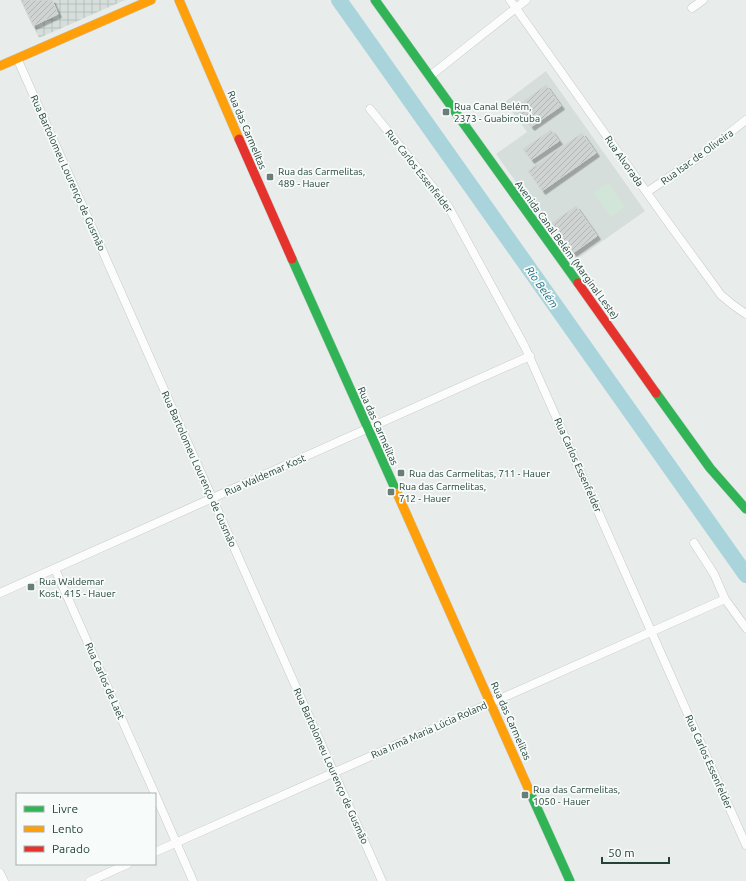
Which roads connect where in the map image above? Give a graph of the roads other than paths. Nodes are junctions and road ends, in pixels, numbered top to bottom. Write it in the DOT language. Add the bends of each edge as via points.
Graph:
graph roads {
  1 [pos="151,0"];
  2 [pos="179,0"];
  3 [pos="375,0"];
  4 [pos="510,0"];
  5 [pos="526,0"];
  6 [pos="703,0"];
  7 [pos="516,8"];
  8 [pos="692,8"];
  9 [pos="17,58"];
  10 [pos="0,66"];
  11 [pos="430,76"];
  12 [pos="370,109"];
  13 [pos="746,120"];
  14 [pos="647,192"];
  15 [pos="746,314"];
  16 [pos="530,356"];
  17 [pos="368,428"];
  18 [pos="212,498"];
  19 [pos="744,504"];
  20 [pos="694,544"];
  21 [pos="55,569"];
  22 [pos="0,593"];
  23 [pos="726,598"];
  24 [pos="746,628"];
  25 [pos="652,631"];
  26 [pos="490,703"];
  27 [pos="334,773"];
  28 [pos="155,793"];
  29 [pos="156,796"];
  30 [pos="176,842"];
  31 [pos="746,845"];
  32 [pos="156,852"];
  33 [pos="126,865"];
  34 [pos="0,873"];
  35 [pos="4,881"];
  36 [pos="90,881"];
  37 [pos="193,881"];
  38 [pos="382,881"];
  39 [pos="570,881"];
  1 -- 9 [label="street"];
  2 -- 17 [label="street, Rua das Carmelitas" via="250,166"];
  3 -- 11 [label="street, Avenida Canal Belém (Marginal Leste)"];
  4 -- 7 [label="street, Rua Alvorada"];
  5 -- 7 [label="street"];
  6 -- 8 [label="street"];
  7 -- 11 [label="street"];
  7 -- 14 [label="street, Rua Alvorada"];
  9 -- 10 [label="street"];
  9 -- 18 [label="street, Rua Bartolomeu Lourenço de Gusmão"];
  11 -- 19 [label="street, Avenida Canal Belém (Marginal Leste)" via="710,468"];
  12 -- 16 [label="street, Rua Carlos Essenfelder" via="448,206"];
  13 -- 14 [label="street, Rua Isac de Oliveira" via="696,159"];
  14 -- 15 [label="street, Rua Alvorada" via="721,295"];
  16 -- 17 [label="street, Rua Waldemar Kost"];
  16 -- 25 [label="street, Rua Carlos Essenfelder"];
  17 -- 18 [label="street, Rua Waldemar Kost"];
  17 -- 26 [label="street, Rua das Carmelitas"];
  18 -- 21 [label="street, Rua Waldemar Kost"];
  18 -- 27 [label="street, Rua Bartolomeu Lourenço de Gusmão"];
  20 -- 23 [label="street"];
  21 -- 22 [label="street, Rua Waldemar Kost"];
  21 -- 28 [label="street, Rua Carlos de Laet"];
  23 -- 24 [label="street"];
  23 -- 25 [label="street, Rua Irmã Maria Lúcia Roland"];
  25 -- 26 [label="street, Rua Irmã Maria Lúcia Roland"];
  25 -- 31 [label="street, Rua Carlos Essenfelder"];
  26 -- 27 [label="street, Rua Irmã Maria Lúcia Roland"];
  26 -- 39 [label="street, Rua das Carmelitas"];
  27 -- 30 [label="street, Rua Irmã Maria Lúcia Roland"];
  27 -- 38 [label="street, Rua Bartolomeu Lourenço de Gusmão"];
  29 -- 30 [label="street, Rua Carlos de Laet"];
  30 -- 32 [label="street, Rua Irmã Maria Lúcia Roland"];
  30 -- 37 [label="street, Rua Carlos de Laet"];
  33 -- 36 [label="street"];
  34 -- 35 [label="street"];
}
